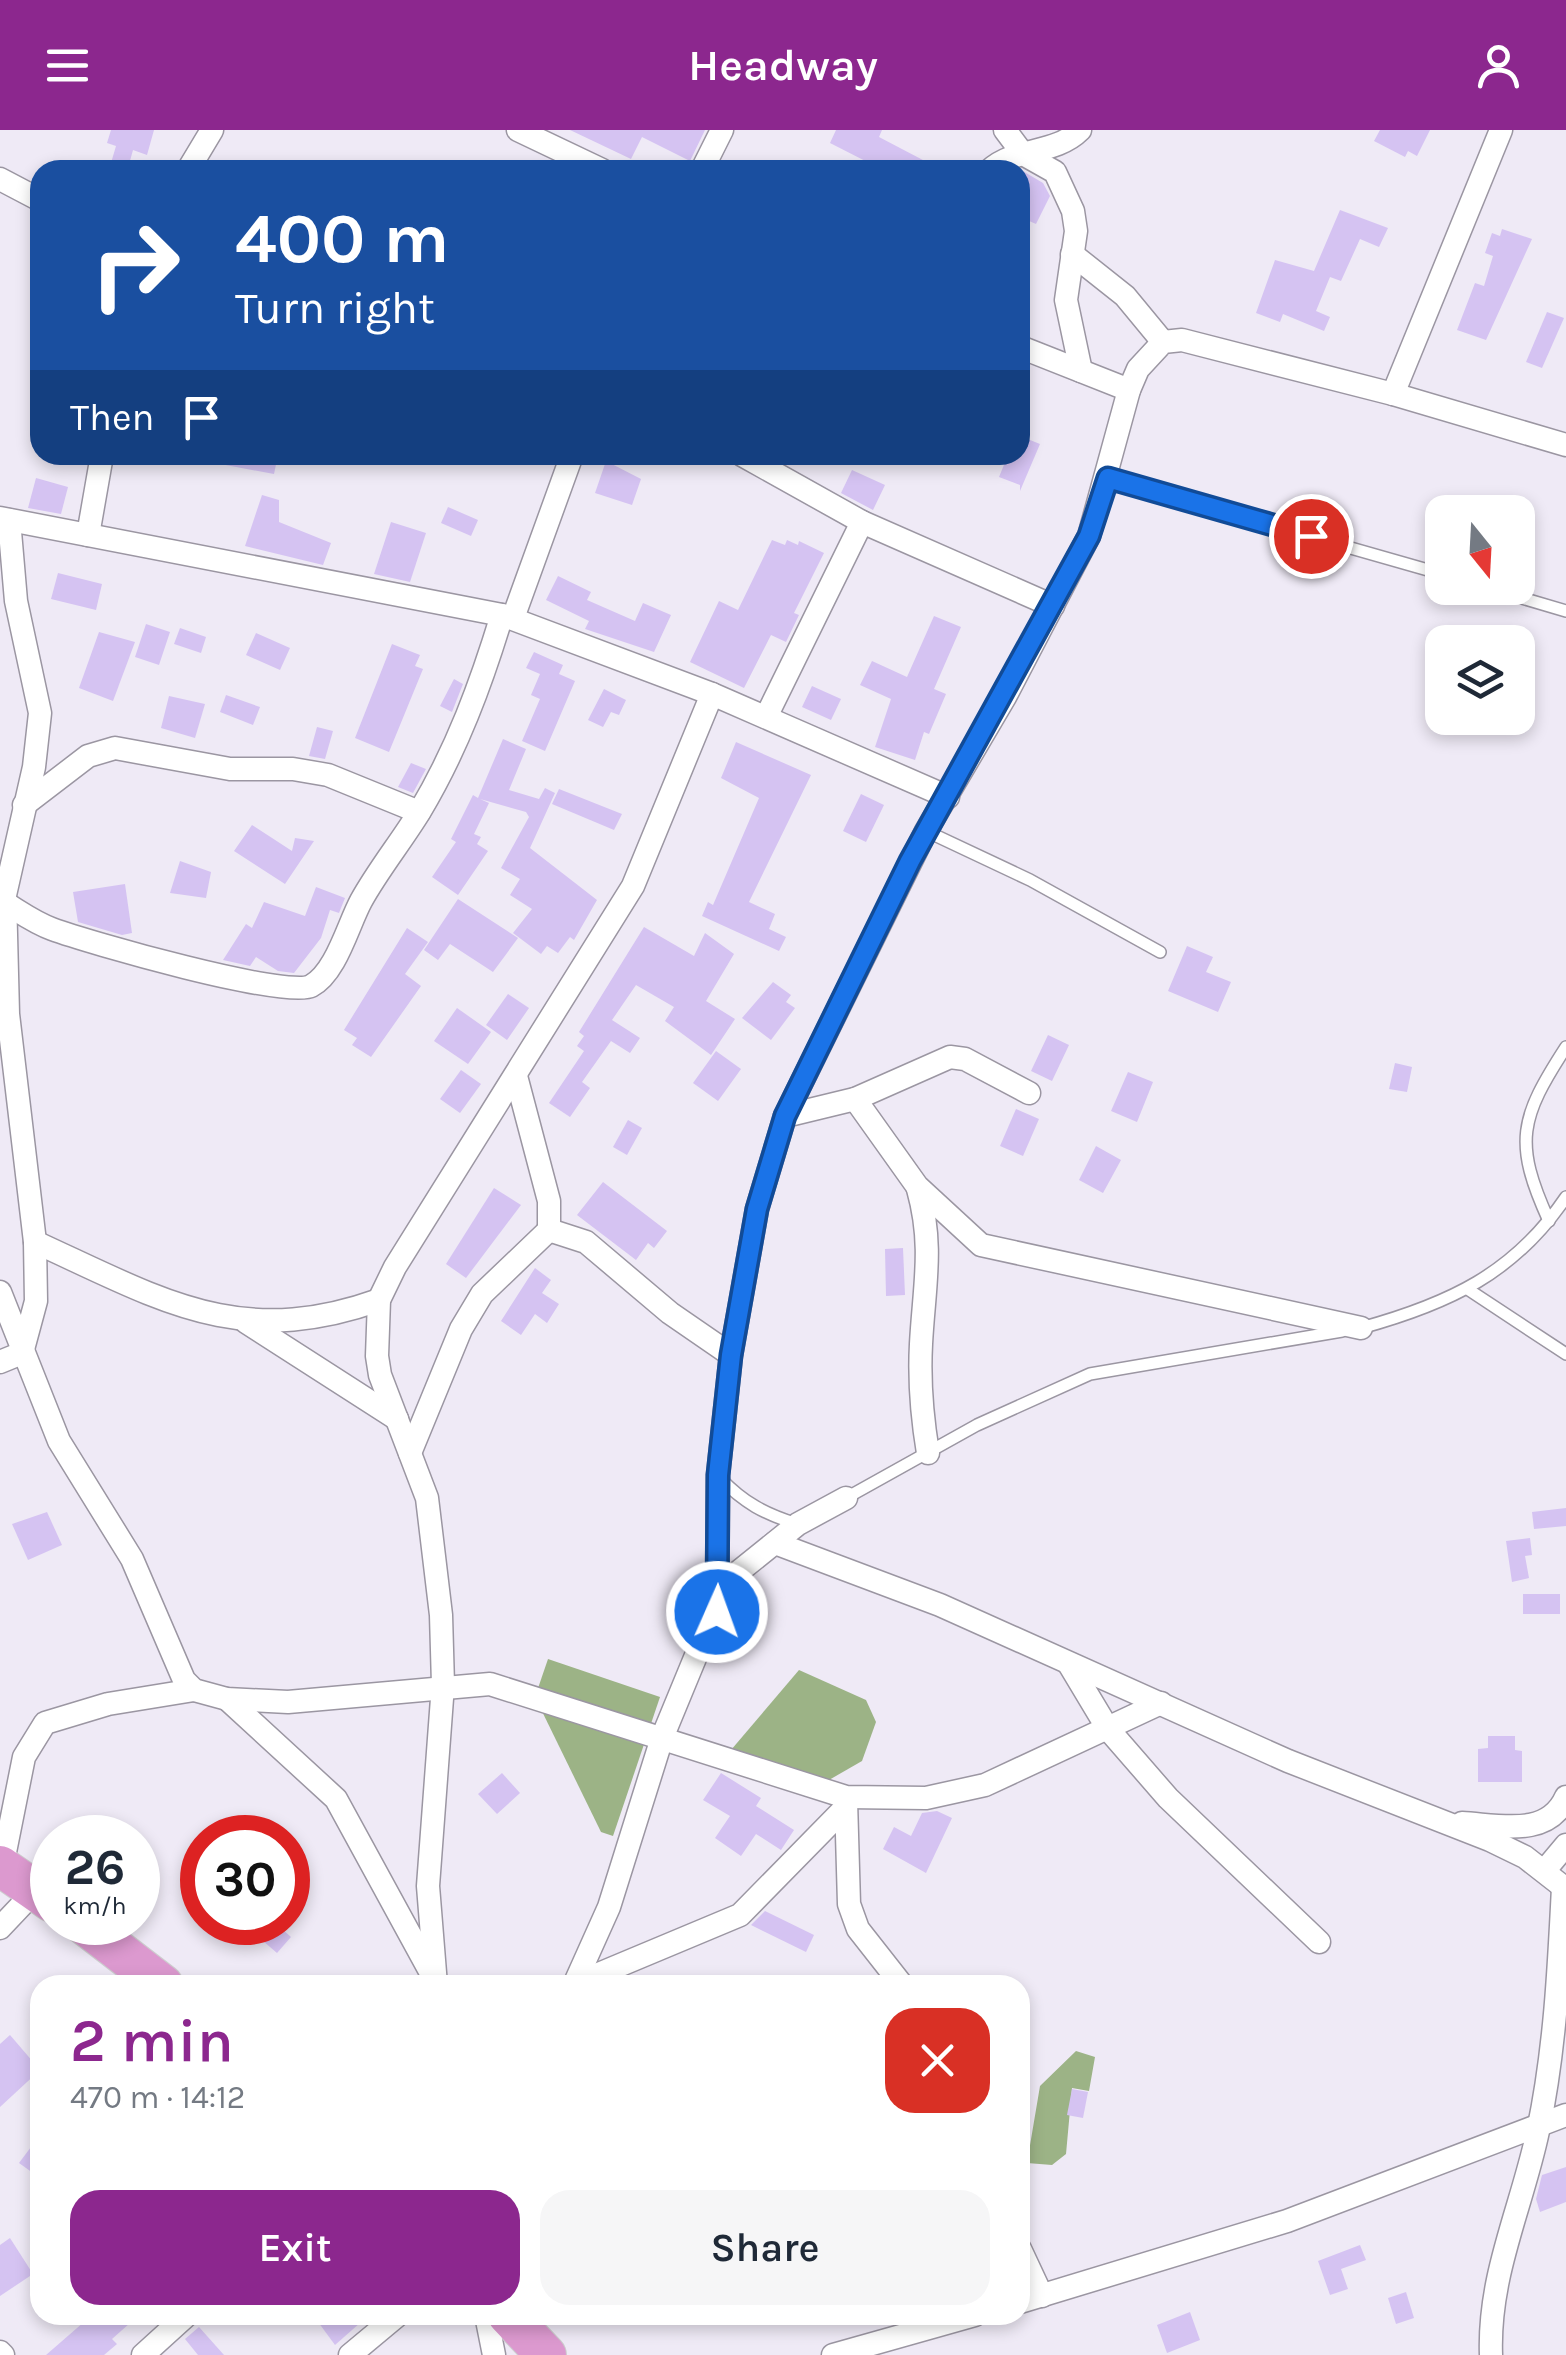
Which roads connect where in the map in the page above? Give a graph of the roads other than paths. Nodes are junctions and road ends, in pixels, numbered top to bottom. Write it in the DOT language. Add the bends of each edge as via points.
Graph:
graph roads {
  1 [pos="212,130"];
  2 [pos="722,130"];
  3 [pos="1005,130"];
  4 [pos="1080,130"];
  5 [pos="1501,130"];
  6 [pos="525,131"];
  7 [pos="1023,154"];
  8 [pos="194,160"];
  9 [pos="582,160"];
  10 [pos="707,160"];
  11 [pos="1011,160"];
  12 [pos="0,179"];
  13 [pos="30,195"];
  14 [pos="1072,254"];
  15 [pos="1163,342"];
  16 [pos="1030,351"];
  17 [pos="1081,371"];
  18 [pos="1129,390"];
  19 [pos="1392,394"];
  20 [pos="1566,445"];
  21 [pos="100,465"];
  22 [pos="568,465"];
  23 [pos="760,465"];
  24 [pos="1108,478"];
  25 [pos="5,519"];
  26 [pos="862,522"];
  27 [pos="88,535"];
  28 [pos="1425,569"];
  29 [pos="1535,602"];
  30 [pos="1054,606"];
  31 [pos="1566,611"];
  32 [pos="508,617"];
  33 [pos="712,694"];
  34 [pos="766,718"];
  35 [pos="948,797"];
  36 [pos="24,802"];
  37 [pos="0,811"];
  38 [pos="419,812"];
  39 [pos="926,831"];
  40 [pos="5,903"];
  41 [pos="1160,952"];
  42 [pos="1566,1047"];
  43 [pos="516,1076"];
  44 [pos="1029,1092"];
  45 [pos="854,1099"];
  46 [pos="785,1116"];
  47 [pos="917,1186"];
  48 [pos="1566,1197"];
  49 [pos="1550,1221"];
  50 [pos="548,1230"];
  51 [pos="35,1242"];
  52 [pos="1469,1290"];
  53 [pos="0,1292"];
  54 [pos="379,1300"];
  55 [pos="243,1320"];
  56 [pos="1361,1328"];
  57 [pos="1566,1354"];
  58 [pos="731,1355"];
  59 [pos="11,1357"];
  60 [pos="397,1419"];
  61 [pos="410,1453"];
  62 [pos="928,1453"];
  63 [pos="718,1475"];
  64 [pos="846,1498"];
  65 [pos="798,1524"];
  66 [pos="775,1543"];
  67 [pos="717,1612"];
  68 [pos="1069,1664"];
  69 [pos="443,1685"];
  70 [pos="194,1690"];
  71 [pos="227,1699"];
  72 [pos="1161,1703"];
  73 [pos="1108,1729"];
  74 [pos="662,1738"];
  75 [pos="1566,1796"];
  76 [pos="846,1802"];
  77 [pos="1444,1822"];
  78 [pos="1566,1845"];
  79 [pos="1,1866"];
  80 [pos="1545,1870"];
  81 [pos="30,1886"];
  82 [pos="1564,1888"];
  83 [pos="30,1906"];
  84 [pos="0,1928"];
  85 [pos="1319,1942"];
  86 [pos="111,1945"];
  87 [pos="150,1975"];
  88 [pos="431,1975"];
  89 [pos="434,1975"];
  90 [pos="579,1975"];
  91 [pos="599,1975"];
  92 [pos="894,1975"];
  93 [pos="1566,2115"];
  94 [pos="1539,2126"];
  95 [pos="1031,2299"];
  96 [pos="176,2325"];
  97 [pos="386,2325"];
  98 [pos="488,2325"];
  99 [pos="518,2325"];
  100 [pos="940,2325"];
  101 [pos="353,2354"];
  102 [pos="143,2355"];
  103 [pos="494,2355"];
  104 [pos="546,2355"];
  105 [pos="833,2355"];
  106 [pos="1491,2355"];
  1 -- 8 [label="street"];
  2 -- 10 [label="street"];
  3 -- 7 [label="street"];
  4 -- 7 [label="street" via="1063,144"];
  5 -- 19 [label="street"];
  6 -- 9 [label="street"];
  7 -- 11 [label="street"];
  7 -- 14 [label="street" via="1056,172 1065,187 1076,231"];
  12 -- 13 [label="street"];
  14 -- 15 [label="street" via="1126,296"];
  14 -- 17 [label="street" via="1066,300"];
  15 -- 18 [label="street"];
  15 -- 19 [label="street" via="1182,340"];
  16 -- 17 [label="street"];
  17 -- 18 [label="street"];
  18 -- 24 [label="street"];
  19 -- 20 [label="street"];
  21 -- 27 [label="street"];
  22 -- 32 [label="street"];
  23 -- 26 [label="street"];
  24 -- 28 [label="lane"];
  24 -- 30 [label="street" via="1089,536"];
  25 -- 27 [label="street"];
  25 -- 36 [label="street" via="40,713"];
  26 -- 30 [label="street"];
  26 -- 34 [label="street"];
  27 -- 32 [label="street"];
  29 -- 31 [label="lane"];
  30 -- 35 [label="street"];
  32 -- 33 [label="street"];
  32 -- 38 [label="street" via="478,696"];
  33 -- 34 [label="street"];
  33 -- 43 [label="street" via="633,886"];
  34 -- 35 [label="street"];
  35 -- 39 [label="street"];
  36 -- 37 [label="street"];
  36 -- 38 [label="street" via="88,756 115,748 230,768 328,775"];
  36 -- 40 [label="street"];
  38 -- 40 [label="street" via="326,970 306,988 95,943 46,927"];
  39 -- 41 [label="lane"];
  39 -- 46 [label="street"];
  40 -- 51 [label="street" via="8,1014"];
  42 -- 49 [label="lane" via="1527,1116 1528,1165"];
  43 -- 50 [label="street" via="548,1201"];
  43 -- 54 [label="street"];
  44 -- 45 [label="street" via="950,1057"];
  45 -- 46 [label="street"];
  45 -- 47 [label="street"];
  46 -- 58 [label="street" via="757,1209"];
  47 -- 56 [label="street" via="981,1244"];
  47 -- 62 [label="street" via="929,1227 920,1386"];
  48 -- 49 [label="lane"];
  49 -- 52 [label="lane"];
  50 -- 58 [label="street" via="586,1242"];
  50 -- 61 [label="street" via="482,1294 460,1330"];
  51 -- 55 [label="street" via="194,1310"];
  51 -- 59 [label="street" via="36,1301"];
  52 -- 56 [label="lane"];
  52 -- 57 [label="lane"];
  53 -- 59 [label="street"];
  54 -- 55 [label="street" via="330,1318"];
  54 -- 60 [label="street" via="380,1375"];
  55 -- 60 [label="street"];
  56 -- 62 [label="lane" via="1090,1374"];
  58 -- 63 [label="street"];
  59 -- 70 [label="street" via="132,1558"];
  60 -- 61 [label="street"];
  61 -- 69 [label="street" via="427,1498"];
  62 -- 64 [label="lane"];
  63 -- 65 [label="lane" via="740,1499"];
  63 -- 67 [label="street"];
  64 -- 65 [label="street"];
  65 -- 66 [label="street"];
  66 -- 67 [label="street" via="737,1574"];
  66 -- 68 [label="street" via="940,1605"];
  67 -- 74 [label="street"];
  68 -- 72 [label="street"];
  68 -- 73 [label="street"];
  69 -- 71 [label="street" via="288,1702"];
  69 -- 74 [label="street" via="521,1691"];
  69 -- 89 [label="street" via="428,1886"];
  70 -- 71 [label="street"];
  70 -- 79 [label="street" via="45,1723 24,1757"];
  71 -- 88 [label="street" via="336,1799"];
  72 -- 73 [label="street"];
  72 -- 77 [label="street"];
  73 -- 76 [label="street" via="985,1785 926,1798"];
  73 -- 85 [label="street" via="1168,1798"];
  74 -- 76 [label="street"];
  74 -- 90 [label="street" via="610,1907"];
  75 -- 77 [label="street" via="1560,1812 1528,1826"];
  76 -- 91 [label="street" via="740,1915"];
  76 -- 92 [label="street" via="849,1904 858,1929"];
  77 -- 80 [label="street"];
  78 -- 80 [label="street"];
  79 -- 81 [label="highway"];
  80 -- 82 [label="street"];
  82 -- 94 [label="street" via="1557,2003"];
  83 -- 84 [label="street"];
  86 -- 87 [label="highway"];
  93 -- 94 [label="street"];
  94 -- 95 [label="street" via="1287,2221"];
  94 -- 106 [label="street" via="1494,2292"];
  96 -- 102 [label="street"];
  97 -- 101 [label="street"];
  98 -- 103 [label="street"];
  99 -- 104 [label="highway"];
  100 -- 105 [label="street"];
}
